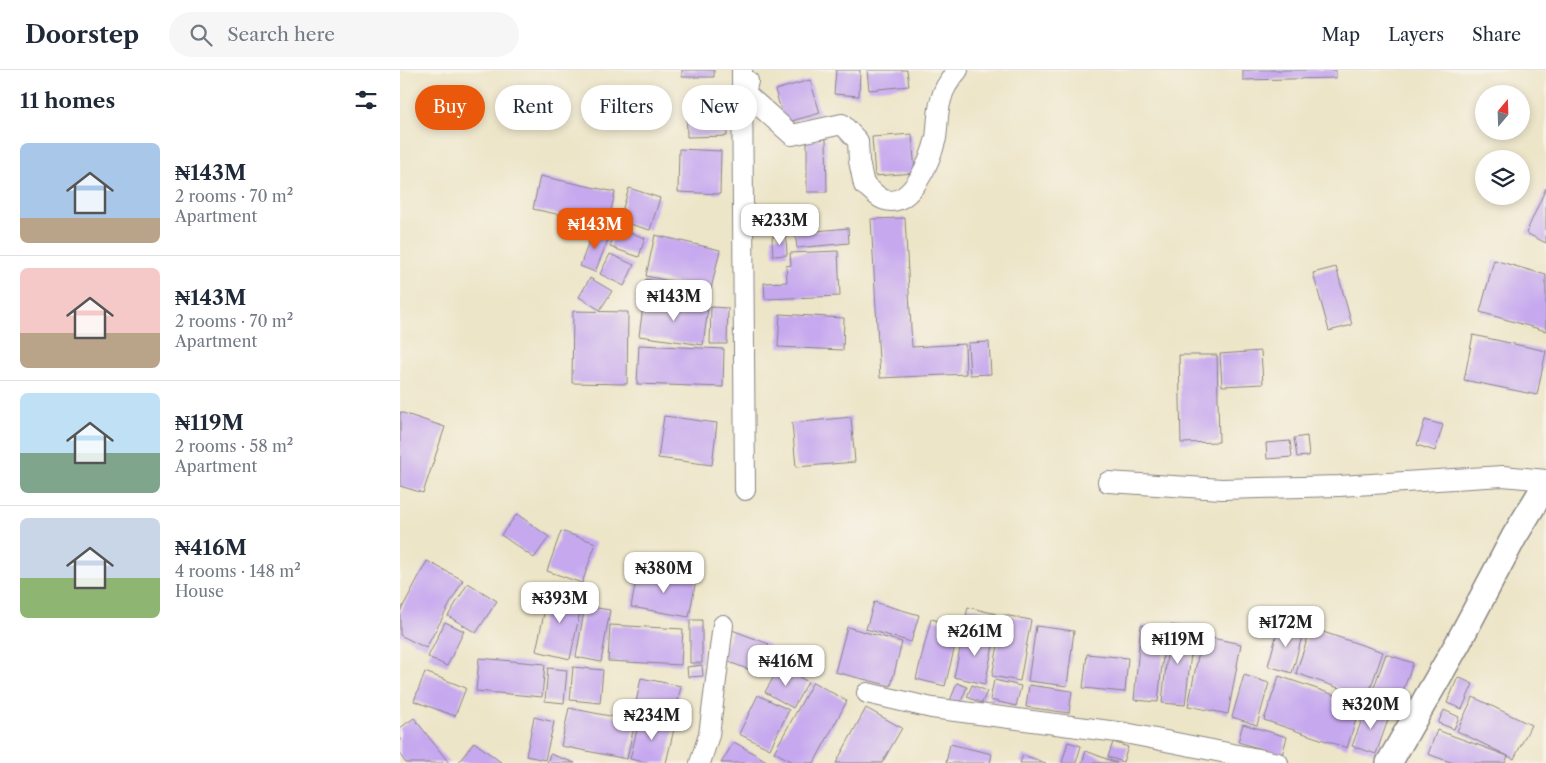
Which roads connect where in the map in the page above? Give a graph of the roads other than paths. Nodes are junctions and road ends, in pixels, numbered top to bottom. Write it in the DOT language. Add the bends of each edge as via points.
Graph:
graph roads {
  1 [pos="742,70"];
  2 [pos="751,70"];
  3 [pos="958,70"];
  4 [pos="1546,480"];
  5 [pos="1108,482"];
  6 [pos="1546,484"];
  7 [pos="744,490"];
  8 [pos="723,625"];
  9 [pos="867,693"];
  10 [pos="700,763"];
  11 [pos="1278,763"];
  12 [pos="1389,763"];
  1 -- 7 [label="street"];
  2 -- 3 [label="street" via="745,93 792,135 842,124 858,141 864,185 884,200 895,202 903,199 923,170 935,140 941,98"];
  4 -- 5 [label="street" via="1503,476 1222,489"];
  6 -- 12 [label="street"];
  8 -- 10 [label="street" via="709,735"];
  9 -- 11 [label="street" via="932,708 1125,733"];
}
